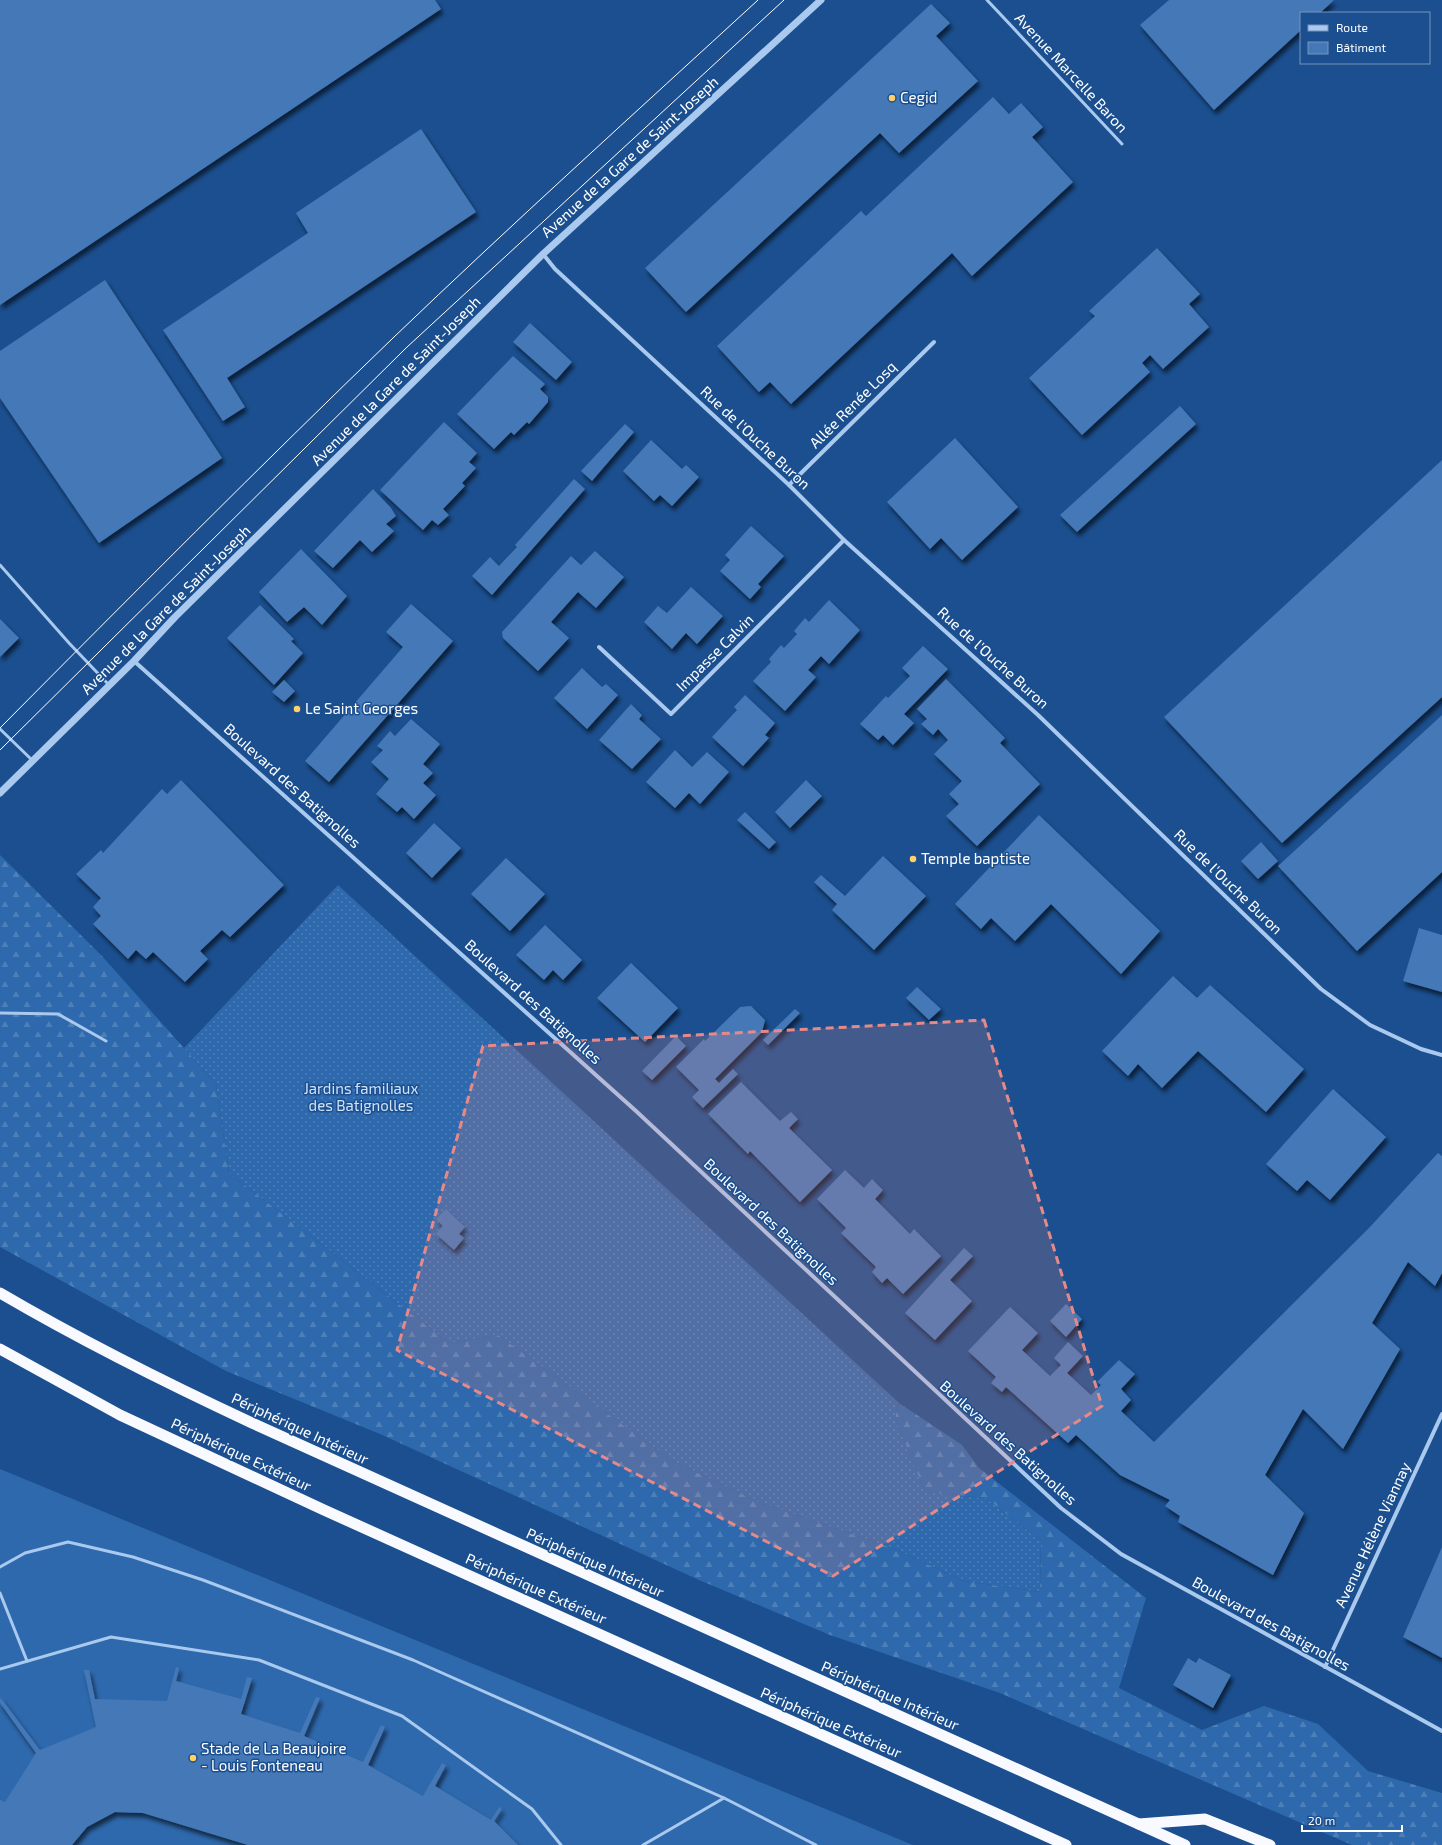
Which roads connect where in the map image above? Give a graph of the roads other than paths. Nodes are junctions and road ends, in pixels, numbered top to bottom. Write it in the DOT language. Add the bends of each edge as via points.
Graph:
graph roads {
  1 [pos="821,0"];
  2 [pos="988,0"];
  3 [pos="1122,144"];
  4 [pos="543,254"];
  5 [pos="934,342"];
  6 [pos="789,485"];
  7 [pos="844,540"];
  8 [pos="0,565"];
  9 [pos="599,647"];
  10 [pos="134,661"];
  11 [pos="109,685"];
  12 [pos="0,729"];
  13 [pos="32,761"];
  14 [pos="0,793"];
  15 [pos="0,1013"];
  16 [pos="106,1041"];
  17 [pos="1442,1055"];
  18 [pos="0,1293"];
  19 [pos="0,1349"];
  20 [pos="1442,1414"];
  21 [pos="0,1567"];
  22 [pos="0,1593"];
  23 [pos="27,1661"];
  24 [pos="1324,1666"];
  25 [pos="0,1669"];
  26 [pos="1442,1731"];
  27 [pos="724,1798"];
  28 [pos="1139,1824"];
  29 [pos="561,1845"];
  30 [pos="643,1845"];
  31 [pos="816,1845"];
  32 [pos="1066,1845"];
  33 [pos="1184,1845"];
  34 [pos="1270,1845"];
  1 -- 4 [label="street, Avenue de la Gare de Saint-Joseph"];
  2 -- 3 [label="lane, Avenue Marcelle Baron"];
  4 -- 6 [label="street, Rue de l'Ouche Buron" via="555,269"];
  4 -- 10 [label="street, Avenue de la Gare de Saint-Joseph" via="175,617"];
  5 -- 6 [label="street, Allée Renée Losq"];
  6 -- 7 [label="street, Rue de l'Ouche Buron"];
  7 -- 9 [label="street, Impasse Calvin" via="671,714"];
  7 -- 17 [label="street, Rue de l'Ouche Buron" via="1038,715 1321,989 1370,1026 1421,1049"];
  8 -- 11 [label="lane"];
  10 -- 11 [label="street, Avenue de la Gare de Saint-Joseph"];
  10 -- 24 [label="street, Boulevard des Batignolles" via="636,1111 1061,1508 1121,1554"];
  11 -- 13 [label="street, Avenue de la Gare de Saint-Joseph"];
  12 -- 13 [label="lane"];
  13 -- 14 [label="street, Avenue de la Gare de Saint-Joseph"];
  15 -- 16 [label="lane" via="58,1014"];
  18 -- 28 [label="highway, Périphérique Intérieur" via="55,1326 115,1357 252,1423"];
  19 -- 32 [label="highway, Périphérique Extérieur" via="120,1415 302,1500"];
  20 -- 24 [label="street, Avenue Hélène Viannay"];
  21 -- 27 [label="lane" via="25,1553 68,1542 133,1557 203,1580 413,1660"];
  22 -- 23 [label="lane"];
  23 -- 25 [label="lane"];
  23 -- 29 [label="lane" via="111,1637 259,1660 402,1716 532,1809"];
  24 -- 26 [label="street, Boulevard des Batignolles"];
  27 -- 30 [label="lane"];
  27 -- 31 [label="lane"];
  28 -- 33 [label="highway, Périphérique Intérieur"];
  28 -- 34 [label="highway" via="1205,1819"];
}
